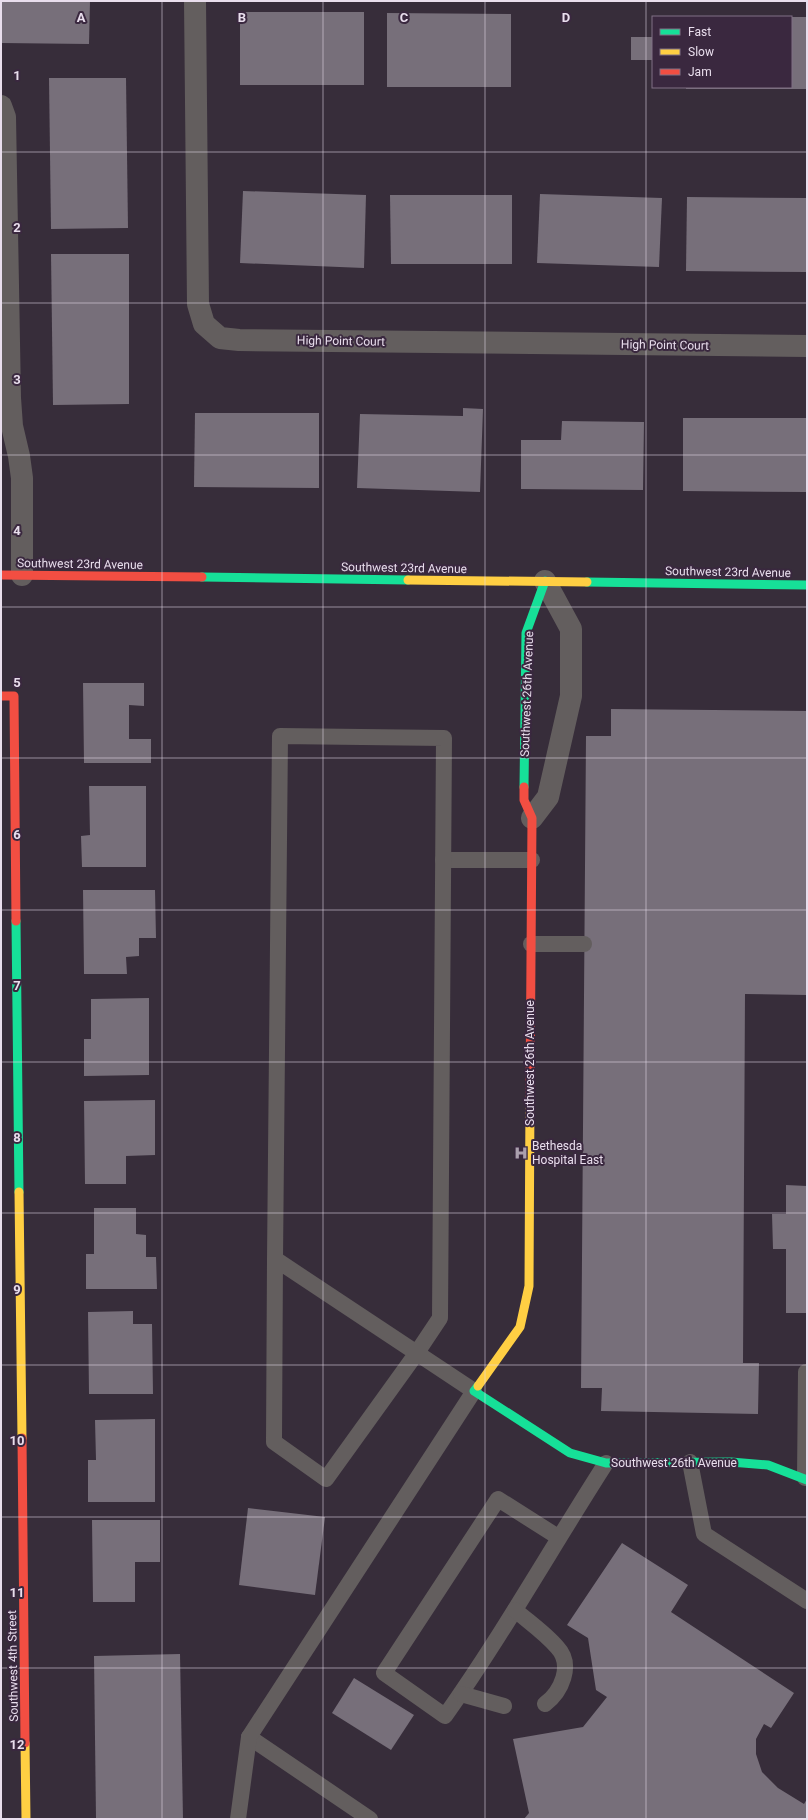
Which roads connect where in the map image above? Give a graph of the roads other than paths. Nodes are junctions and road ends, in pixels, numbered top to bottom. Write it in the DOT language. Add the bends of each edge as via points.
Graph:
graph roads {
  1 [pos="195,1"];
  2 [pos="1,106"];
  3 [pos="807,346"];
  4 [pos="7,426"];
  5 [pos="11,575"];
  6 [pos="545,581"];
  7 [pos="807,584"];
  8 [pos="1,696"];
  9 [pos="532,818"];
  10 [pos="443,860"];
  11 [pos="532,860"];
  12 [pos="531,944"];
  13 [pos="584,944"];
  14 [pos="275,1259"];
  15 [pos="416,1354"];
  16 [pos="807,1372"];
  17 [pos="474,1391"];
  18 [pos="690,1462"];
  19 [pos="606,1463"];
  20 [pos="806,1479"];
  21 [pos="558,1537"];
  22 [pos="807,1601"];
  23 [pos="515,1610"];
  24 [pos="461,1694"];
  25 [pos="545,1704"];
  26 [pos="504,1706"];
  27 [pos="249,1737"];
  28 [pos="26,1819"];
  29 [pos="238,1819"];
  30 [pos="370,1819"];
  1 -- 3 [label="street, High Point Court" via="198,304 204,324 220,338"];
  2 -- 4 [label="street" via="5,116 9,375"];
  4 -- 5 [label="street" via="19,456 22,478"];
  5 -- 6 [label="street, Southwest 23rd Avenue"];
  6 -- 7 [label="street, Southwest 23rd Avenue"];
  6 -- 9 [label="street, Southwest 26th Avenue" via="526,632 524,800"];
  6 -- 9 [label="street" via="571,629 570,696 548,798"];
  8 -- 28 [label="street, Southwest 4th Street" via="14,696"];
  9 -- 11 [label="street, Southwest 26th Avenue"];
  10 -- 11 [label="lane"];
  10 -- 14 [label="lane" via="444,738 280,736"];
  10 -- 15 [label="lane" via="440,1318"];
  11 -- 12 [label="street, Southwest 26th Avenue"];
  12 -- 13 [label="lane"];
  12 -- 17 [label="street, Southwest 26th Avenue" via="529,1286 520,1326"];
  14 -- 15 [label="lane"];
  14 -- 15 [label="lane" via="274,1442 326,1479"];
  15 -- 17 [label="lane"];
  16 -- 20 [label="lane"];
  17 -- 19 [label="street, Southwest 26th Avenue" via="570,1453"];
  17 -- 27 [label="lane"];
  18 -- 19 [label="street, Southwest 26th Avenue"];
  18 -- 20 [label="street, Southwest 26th Avenue" via="768,1465"];
  18 -- 22 [label="lane" via="704,1534"];
  19 -- 21 [label="lane"];
  21 -- 23 [label="lane"];
  21 -- 24 [label="lane" via="498,1499 384,1673 445,1716"];
  23 -- 24 [label="lane"];
  23 -- 25 [label="lane" via="559,1648 564,1660 561,1686 554,1698"];
  24 -- 26 [label="lane"];
  27 -- 29 [label="lane"];
  27 -- 30 [label="lane"];
}
